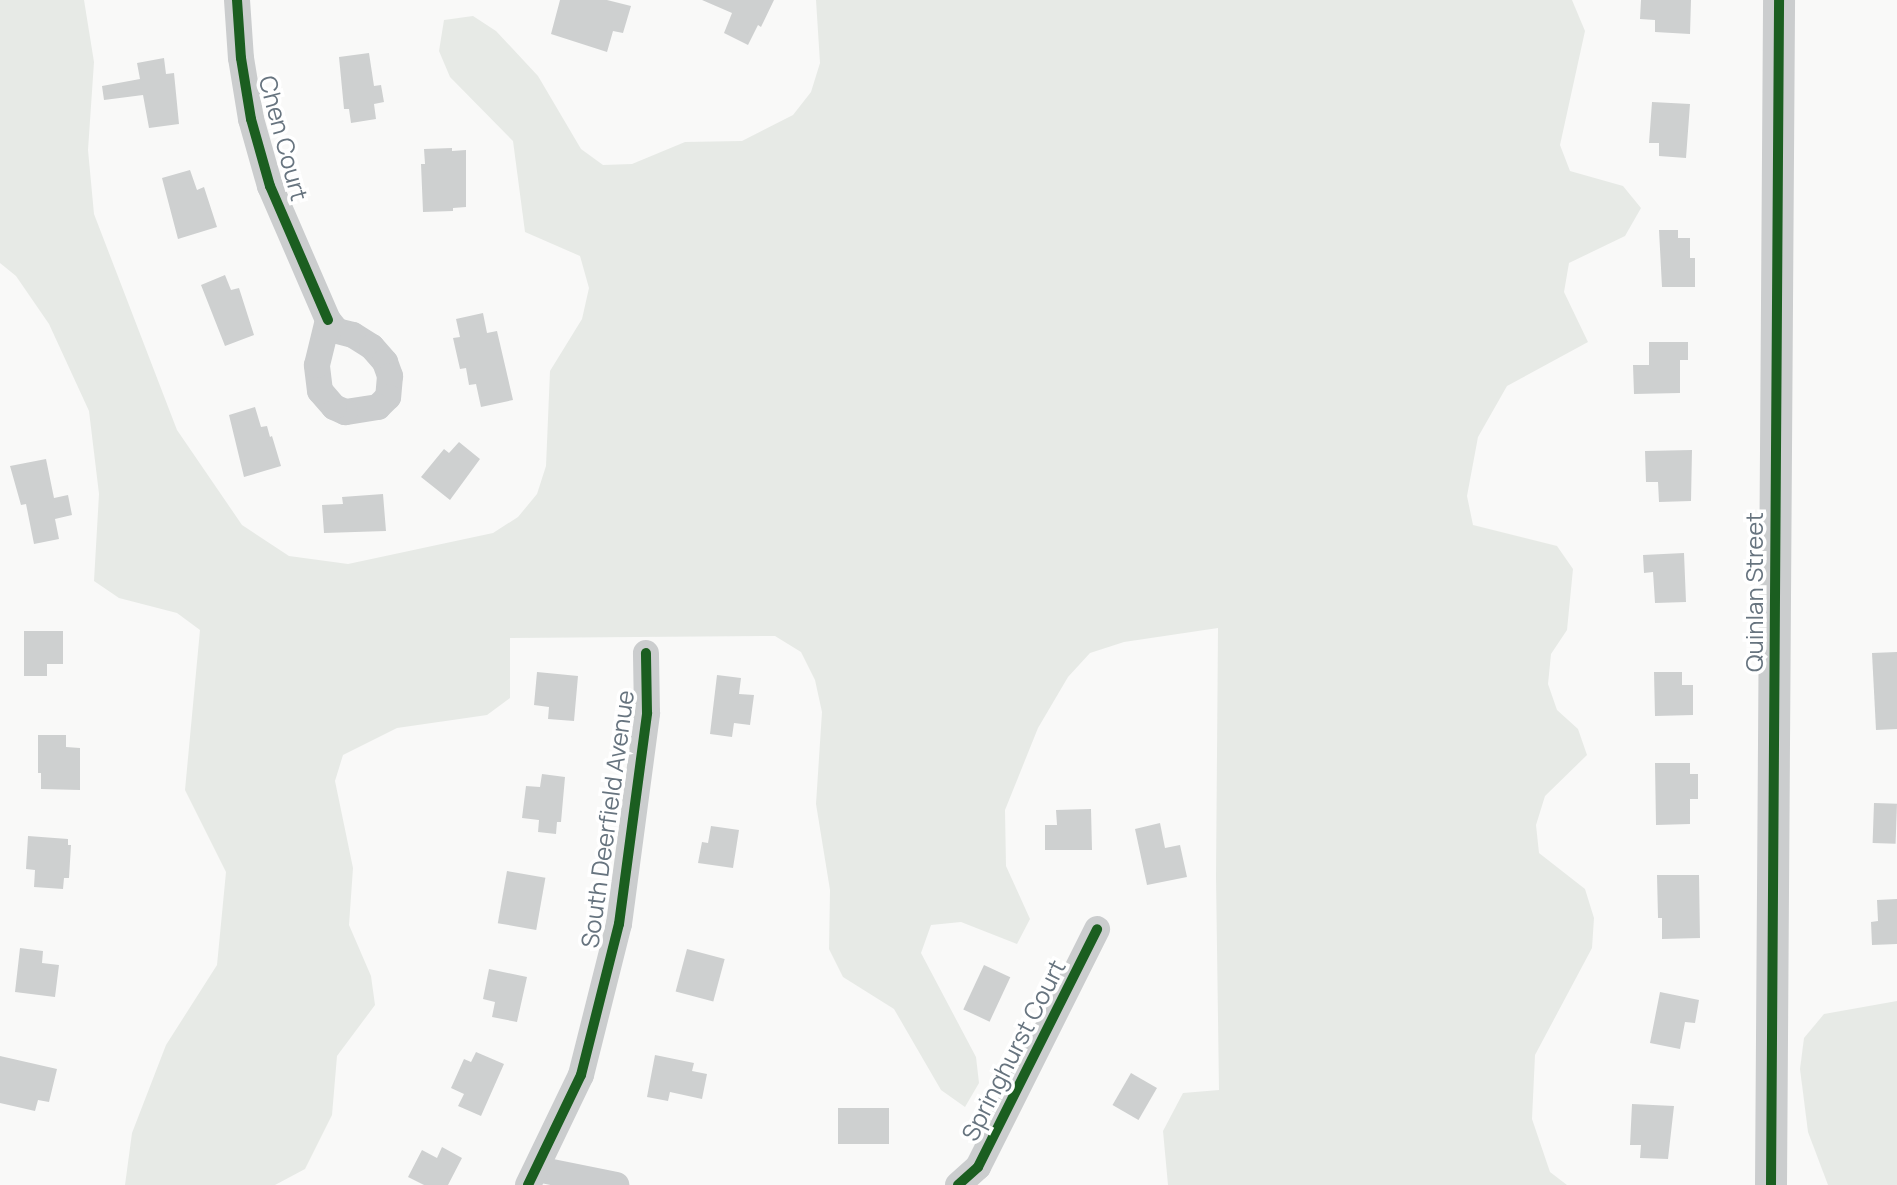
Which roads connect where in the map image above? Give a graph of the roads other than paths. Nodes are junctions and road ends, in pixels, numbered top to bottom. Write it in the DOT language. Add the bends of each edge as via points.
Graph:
graph roads {
  1 [pos="237,0"];
  2 [pos="1779,0"];
  3 [pos="328,320"];
  4 [pos="646,653"];
  5 [pos="1097,929"];
  6 [pos="533,1177"];
  7 [pos="616,1185"];
  8 [pos="958,1185"];
  9 [pos="1770,1185"];
  1 -- 3 [label="street, Chen Court" via="251,119 267,175"];
  2 -- 9 [label="street, Quinlan Street"];
  4 -- 6 [label="street, South Deerfield Avenue" via="646,713 619,924 581,1075"];
  5 -- 8 [label="street, Springhurst Court" via="978,1167"];
  6 -- 7 [label="street"];
}
